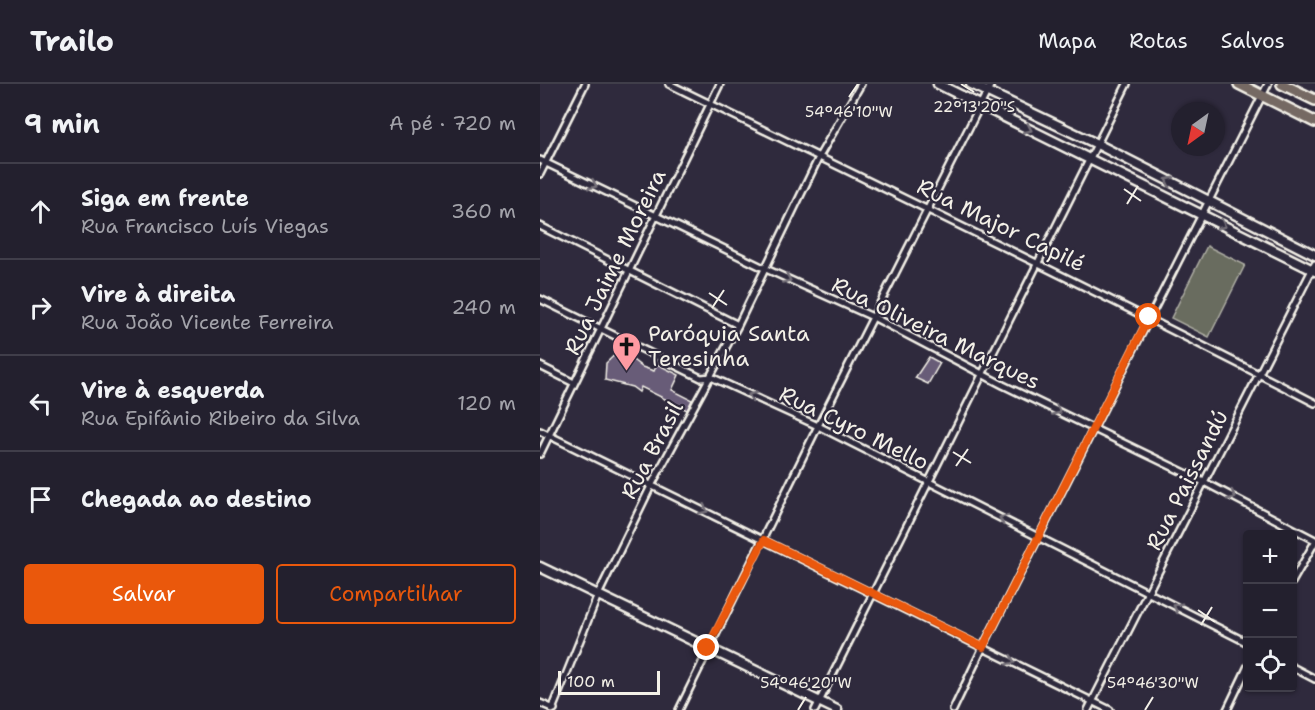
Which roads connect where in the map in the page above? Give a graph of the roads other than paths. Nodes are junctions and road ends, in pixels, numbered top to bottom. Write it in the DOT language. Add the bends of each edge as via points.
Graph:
graph roads {
  1 [pos="585,84"];
  2 [pos="669,84"];
  3 [pos="720,84"];
  4 [pos="861,84"];
  5 [pos="938,84"];
  6 [pos="971,84"];
  7 [pos="1127,84"];
  8 [pos="1239,84"];
  9 [pos="1268,84"];
  10 [pos="1282,84"];
  11 [pos="989,88"];
  12 [pos="1262,96"];
  13 [pos="1315,100"];
  14 [pos="710,104"];
  15 [pos="982,107"];
  16 [pos="1315,122"];
  17 [pos="1098,144"];
  18 [pos="820,155"];
  19 [pos="1091,160"];
  20 [pos="542,161"];
  21 [pos="540,174"];
  22 [pos="1209,201"];
  23 [pos="929,208"];
  24 [pos="1202,215"];
  25 [pos="656,216"];
  26 [pos="540,226"];
  27 [pos="1315,255"];
  28 [pos="1040,263"];
  29 [pos="1314,268"];
  30 [pos="766,269"];
  31 [pos="629,271"];
  32 [pos="540,299"];
  33 [pos="1149,317"];
  34 [pos="875,318"];
  35 [pos="738,325"];
  36 [pos="602,329"];
  37 [pos="540,366"];
  38 [pos="1258,374"];
  39 [pos="983,375"];
  40 [pos="711,377"];
  41 [pos="574,383"];
  42 [pos="1315,403"];
  43 [pos="818,426"];
  44 [pos="1093,428"];
  45 [pos="540,431"];
  46 [pos="549,435"];
  47 [pos="540,454"];
  48 [pos="929,483"];
  49 [pos="1206,483"];
  50 [pos="652,484"];
  51 [pos="1039,537"];
  52 [pos="764,540"];
  53 [pos="1315,541"];
  54 [pos="540,567"];
  55 [pos="1297,575"];
  56 [pos="1149,592"];
  57 [pos="598,596"];
  58 [pos="874,596"];
  59 [pos="1243,640"];
  60 [pos="983,647"];
  61 [pos="707,648"];
  62 [pos="1297,669"];
  63 [pos="1243,676"];
  64 [pos="1315,679"];
  65 [pos="1093,702"];
  66 [pos="540,703"];
  67 [pos="817,706"];
  68 [pos="553,710"];
  69 [pos="679,710"];
  70 [pos="837,710"];
  71 [pos="953,710"];
  72 [pos="1089,710"];
  73 [pos="1110,710"];
  74 [pos="1227,710"];
  1 -- 20 [label="street"];
  2 -- 14 [label="street, Rua Major Capilé"];
  3 -- 14 [label="street, Rua Jaime Moreira"];
  4 -- 18 [label="street, Rua Brasil"];
  5 -- 15 [label="main road"];
  6 -- 11 [label="main road"];
  7 -- 17 [label="street"];
  8 -- 12 [label="main road"];
  9 -- 12 [label="street"];
  10 -- 13 [label="main road"];
  11 -- 15 [label="street"];
  11 -- 17 [label="main road"];
  12 -- 16 [label="main road"];
  12 -- 22 [label="street"];
  14 -- 18 [label="street, Rua Major Capilé"];
  14 -- 25 [label="street, Rua Jaime Moreira"];
  15 -- 19 [label="main road, one-way"];
  15 -- 23 [label="street"];
  17 -- 19 [label="street"];
  22 -- 17 [label="main road, one-way"];
  18 -- 23 [label="street, Rua Major Capilé"];
  18 -- 30 [label="street, Rua Brasil"];
  19 -- 24 [label="main road"];
  19 -- 28 [label="street"];
  20 -- 21 [label="street"];
  20 -- 25 [label="street, Rua Oliveira Marques, one-way"];
  22 -- 24 [label="street"];
  22 -- 27 [label="main road"];
  23 -- 28 [label="street, Rua Major Capilé"];
  23 -- 34 [label="street"];
  24 -- 29 [label="main road, one-way"];
  24 -- 33 [label="street"];
  25 -- 30 [label="street, Rua Oliveira Marques"];
  25 -- 31 [label="street, Rua Jaime Moreira"];
  26 -- 31 [label="street"];
  28 -- 33 [label="street, Rua Major Capilé"];
  28 -- 39 [label="street"];
  29 -- 38 [label="street, Rua Paissandú"];
  30 -- 34 [label="street, Rua Oliveira Marques, one-way"];
  30 -- 35 [label="street, Rua Brasil"];
  31 -- 35 [label="street"];
  31 -- 36 [label="street, Rua Jaime Moreira"];
  32 -- 36 [label="street, Rua Cyro Mello"];
  33 -- 38 [label="street, Rua Major Capilé"];
  33 -- 44 [label="street"];
  34 -- 39 [label="street, Rua Oliveira Marques"];
  34 -- 43 [label="street"];
  35 -- 40 [label="street, Rua Brasil"];
  36 -- 40 [label="street, Rua Cyro Mello" via="701,378"];
  36 -- 41 [label="street, Rua Jaime Moreira"];
  37 -- 41 [label="street"];
  38 -- 42 [label="street, Rua Major Capilé"];
  38 -- 49 [label="street, Rua Paissandú"];
  39 -- 44 [label="street, Rua Oliveira Marques, one-way"];
  39 -- 48 [label="street"];
  43 -- 40 [label="street, Rua Cyro Mello, one-way"];
  40 -- 50 [label="street, Rua Brasil"];
  41 -- 46 [label="street, Rua Jaime Moreira"];
  43 -- 48 [label="street, Rua Cyro Mello"];
  43 -- 52 [label="street"];
  44 -- 49 [label="street, Rua Oliveira Marques"];
  44 -- 51 [label="street"];
  45 -- 46 [label="street"];
  46 -- 47 [label="street, Rua Jaime Moreira"];
  46 -- 50 [label="street"];
  51 -- 48 [label="street, Rua Cyro Mello, one-way"];
  48 -- 58 [label="street"];
  49 -- 53 [label="street, Rua Oliveira Marques, one-way"];
  49 -- 56 [label="street, Rua Paissandú"];
  50 -- 52 [label="street, one-way"];
  50 -- 57 [label="street, Rua Brasil"];
  51 -- 56 [label="street, Rua Cyro Mello"];
  51 -- 60 [label="street"];
  52 -- 58 [label="street"];
  52 -- 61 [label="street"];
  53 -- 55 [label="street"];
  54 -- 57 [label="main road"];
  59 -- 56 [label="street, Rua Cyro Mello, one-way"];
  56 -- 65 [label="street, Rua Paissandú"];
  57 -- 61 [label="main road"];
  57 -- 68 [label="street, Rua Brasil"];
  58 -- 60 [label="street"];
  58 -- 67 [label="street"];
  60 -- 65 [label="street, one-way"];
  60 -- 71 [label="street"];
  61 -- 67 [label="main road"];
  61 -- 69 [label="street"];
  62 -- 64 [label="street"];
  63 -- 74 [label="street"];
  65 -- 72 [label="street, Rua Paissandú"];
  65 -- 73 [label="street"];
  66 -- 68 [label="street"];
  67 -- 70 [label="main road"];
}
